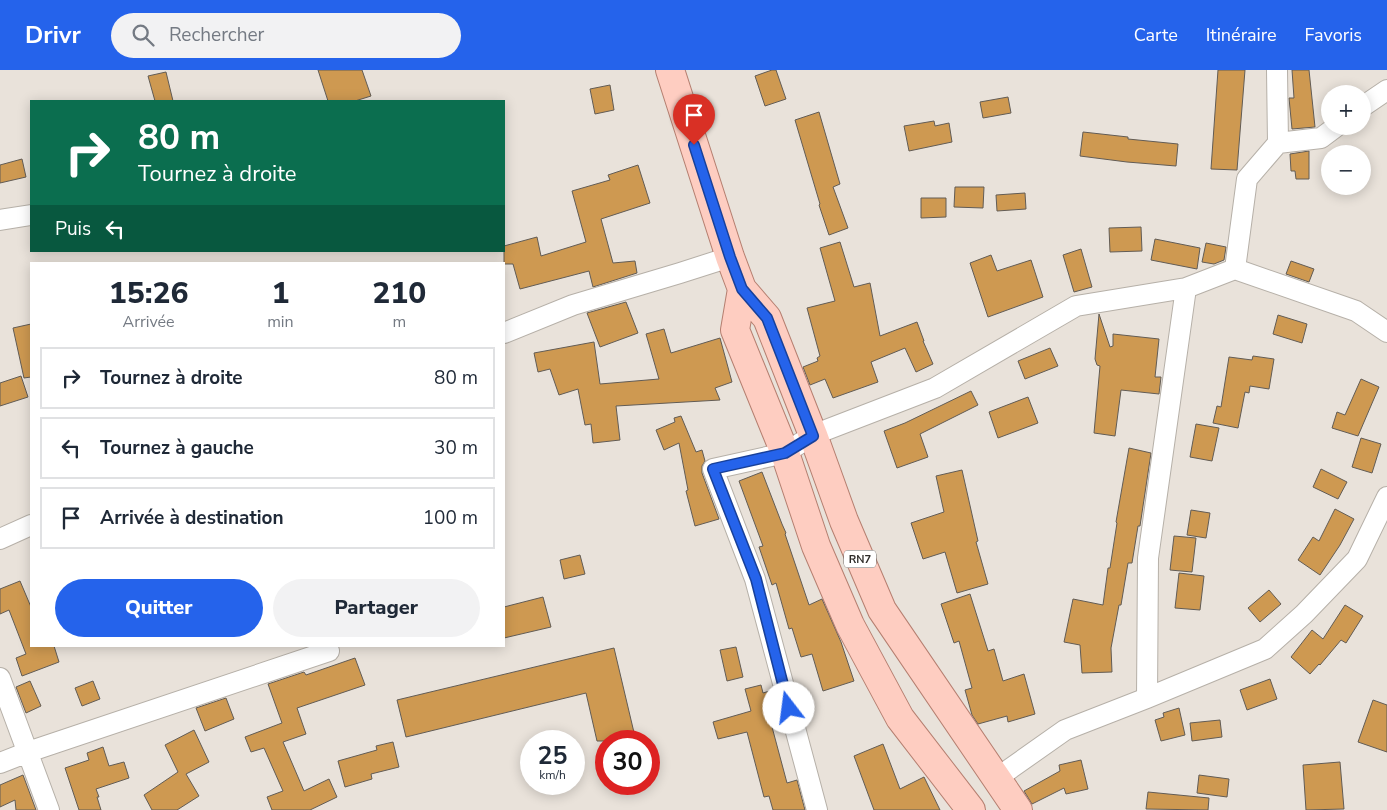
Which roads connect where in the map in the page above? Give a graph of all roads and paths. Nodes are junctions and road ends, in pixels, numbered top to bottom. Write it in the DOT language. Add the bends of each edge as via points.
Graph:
graph roads {
  1 [pos="670,70"];
  2 [pos="1277,70"];
  3 [pos="1387,90"];
  4 [pos="1371,101"];
  5 [pos="1325,135"];
  6 [pos="1278,143"];
  7 [pos="30,215"];
  8 [pos="0,220"];
  9 [pos="730,257"];
  10 [pos="1235,269"];
  11 [pos="1186,288"];
  12 [pos="742,289"];
  13 [pos="1387,332"];
  14 [pos="505,333"];
  15 [pos="813,436"];
  16 [pos="785,453"];
  17 [pos="1387,497"];
  18 [pos="30,525"];
  19 [pos="0,539"];
  20 [pos="882,610"];
  21 [pos="850,625"];
  22 [pos="329,651"];
  23 [pos="0,678"];
  24 [pos="1147,698"];
  25 [pos="28,752"];
  26 [pos="0,763"];
  27 [pos="997,778"];
  28 [pos="49,810"];
  29 [pos="816,810"];
  30 [pos="971,810"];
  31 [pos="1018,810"];
  1 -- 9 [label="main road, RN7"];
  2 -- 6 [label="street"];
  3 -- 4 [label="street"];
  5 -- 6 [label="street"];
  6 -- 10 [label="street" via="1247,179"];
  7 -- 8 [label="street"];
  9 -- 12 [label="main road, RN7"];
  9 -- 14 [label="street" via="572,305"];
  10 -- 11 [label="street"];
  10 -- 13 [label="street" via="1356,311"];
  11 -- 15 [label="street" via="1076,306 936,388"];
  11 -- 24 [label="street" via="1148,558"];
  12 -- 15 [label="main road, RN7" via="767,318"];
  12 -- 16 [label="main road, RN7" via="735,330"];
  15 -- 16 [label="street"];
  15 -- 20 [label="main road, RN7" via="844,521"];
  16 -- 21 [label="main road, RN7" via="816,546"];
  16 -- 29 [label="street" via="713,469 756,579"];
  17 -- 24 [label="street" via="1357,559 1265,649"];
  18 -- 19 [label="street"];
  20 -- 21 [label="main road"];
  20 -- 27 [label="main road, RN7"];
  21 -- 30 [label="main road, RN7" via="900,718"];
  22 -- 25 [label="street"];
  23 -- 25 [label="street"];
  24 -- 27 [label="street" via="1065,730"];
  25 -- 26 [label="street"];
  25 -- 28 [label="street"];
  27 -- 31 [label="main road, RN7"];
}
